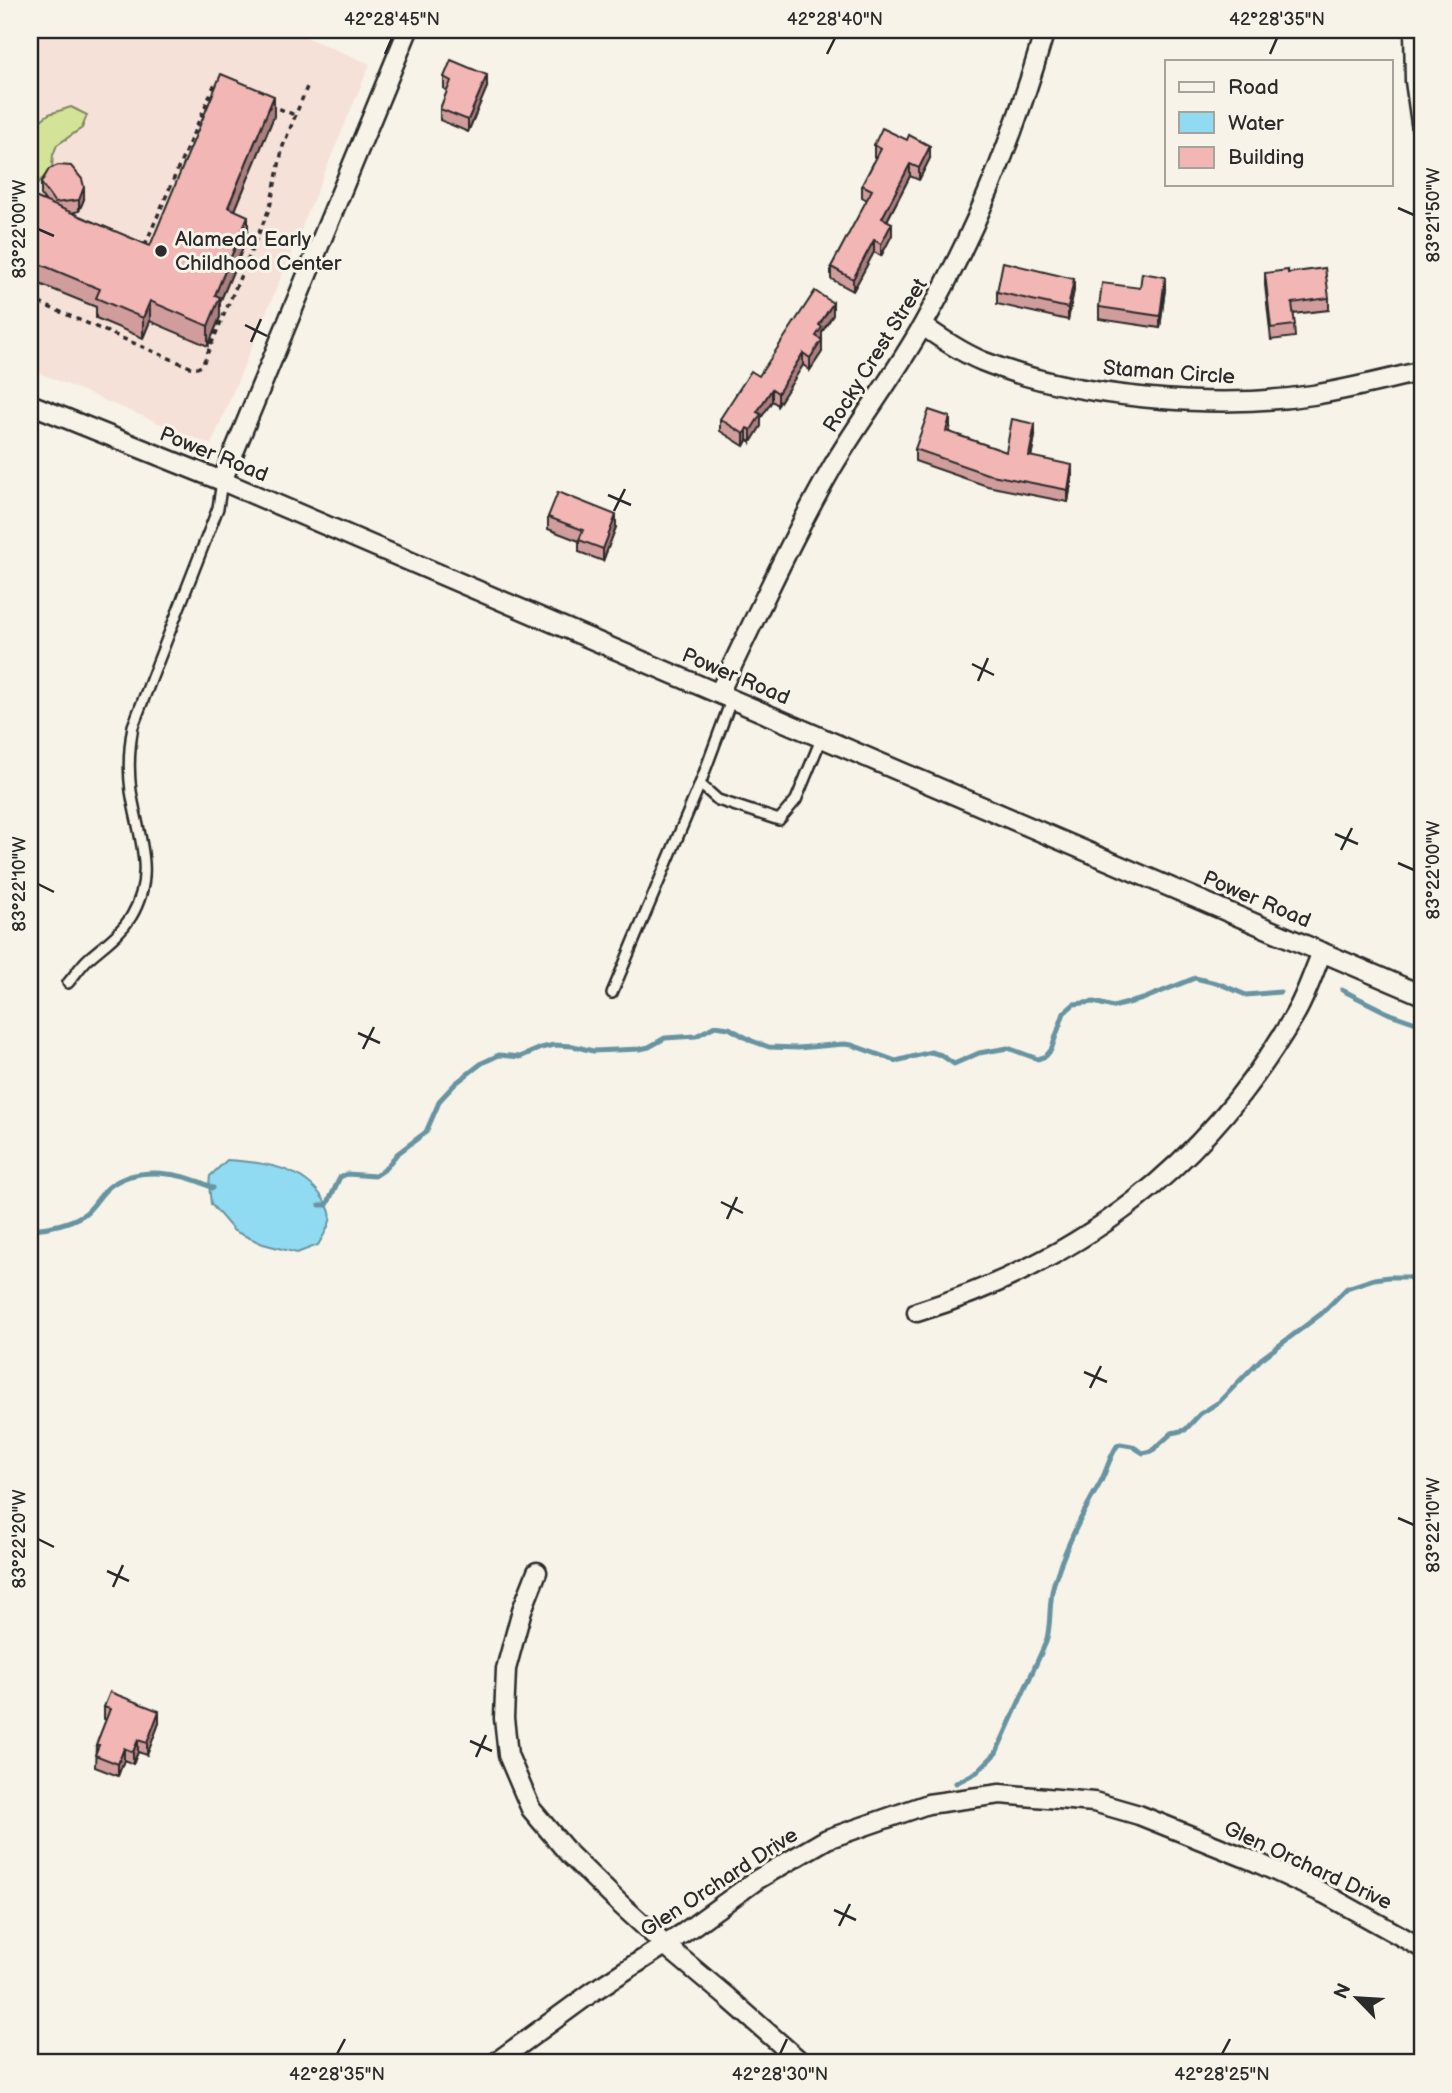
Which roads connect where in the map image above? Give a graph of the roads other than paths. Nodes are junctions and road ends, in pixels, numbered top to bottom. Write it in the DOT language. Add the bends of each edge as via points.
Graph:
graph roads {
  1 [pos="408,30"];
  2 [pos="1045,30"];
  3 [pos="1414,30"];
  4 [pos="1422,130"];
  5 [pos="923,326"];
  6 [pos="1422,371"];
  7 [pos="30,404"];
  8 [pos="222,481"];
  9 [pos="725,696"];
  10 [pos="822,737"];
  11 [pos="700,785"];
  12 [pos="1322,952"];
  13 [pos="68,983"];
  14 [pos="612,992"];
  15 [pos="1422,995"];
  16 [pos="917,1312"];
  17 [pos="537,1572"];
  18 [pos="665,1945"];
  19 [pos="1422,1948"];
  20 [pos="495,2063"];
  21 [pos="802,2063"];
  1 -- 8 [label="street"];
  2 -- 5 [label="street, Rocky Crest Street" via="1009,140"];
  3 -- 4 [label="street"];
  5 -- 6 [label="street, Staman Circle" via="982,361 1033,377 1144,397 1204,401 1284,398"];
  5 -- 9 [label="street, Rocky Crest Street" via="833,466"];
  7 -- 8 [label="street, Power Road"];
  8 -- 9 [label="street, Power Road"];
  8 -- 13 [label="lane" via="218,508 133,726 128,750 146,876 141,899 130,919"];
  9 -- 10 [label="street, Power Road"];
  9 -- 11 [label="lane"];
  10 -- 11 [label="lane" via="796,800 779,820 718,800"];
  10 -- 12 [label="street, Power Road"];
  11 -- 14 [label="lane"];
  12 -- 15 [label="street, Power Road"];
  12 -- 16 [label="street" via="1295,1014 1231,1108 1155,1185 1122,1213 1012,1277"];
  17 -- 18 [label="street" via="506,1669 508,1755 531,1809 569,1854"];
  18 -- 19 [label="street, Glen Orchard Drive" via="758,1879 827,1839 928,1804 1000,1794 1094,1802 1139,1815 1325,1894"];
  18 -- 20 [label="street, Glen Orchard Drive"];
  18 -- 21 [label="street"];
}
